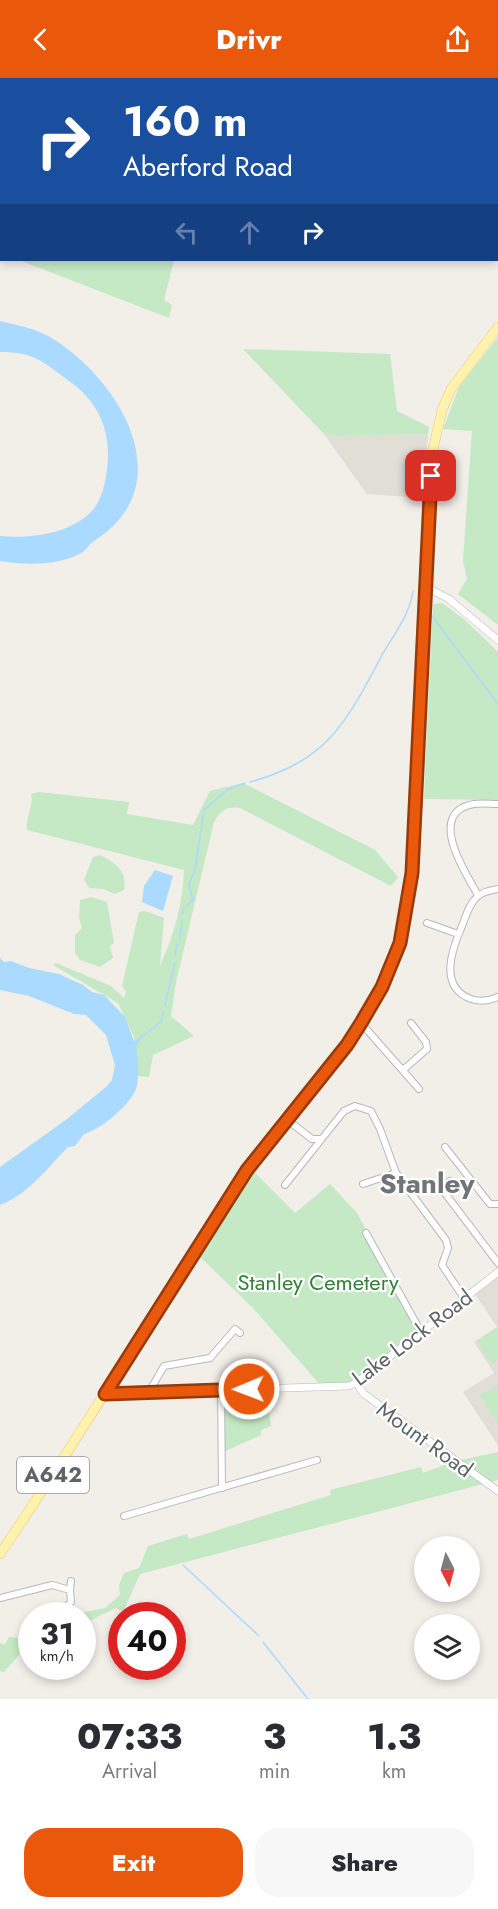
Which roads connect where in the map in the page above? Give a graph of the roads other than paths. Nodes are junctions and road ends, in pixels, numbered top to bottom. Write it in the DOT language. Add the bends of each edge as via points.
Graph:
graph roads {
  1 [pos="498,327"];
  2 [pos="424,586"];
  3 [pos="498,640"];
  4 [pos="498,804"];
  5 [pos="498,889"];
  6 [pos="478,895"];
  7 [pos="427,923"];
  8 [pos="458,934"];
  9 [pos="498,997"];
  10 [pos="361,1023"];
  11 [pos="411,1023"];
  12 [pos="403,1070"];
  13 [pos="419,1089"];
  14 [pos="286,1119"];
  15 [pos="321,1139"];
  16 [pos="445,1147"];
  17 [pos="396,1173"];
  18 [pos="450,1181"];
  19 [pos="285,1185"];
  20 [pos="362,1185"];
  21 [pos="498,1204"];
  22 [pos="366,1233"];
  23 [pos="498,1263"];
  24 [pos="498,1272"];
  25 [pos="464,1298"];
  26 [pos="421,1332"];
  27 [pos="240,1333"];
  28 [pos="356,1383"];
  29 [pos="221,1389"];
  30 [pos="149,1392"];
  31 [pos="105,1394"];
  32 [pos="317,1460"];
  33 [pos="222,1488"];
  34 [pos="498,1491"];
  35 [pos="124,1515"];
  36 [pos="0,1554"];
  37 [pos="72,1581"];
  38 [pos="70,1590"];
  39 [pos="0,1598"];
  40 [pos="71,1602"];
  1 -- 2 [label="main road, A642" via="455,381 442,410 432,454"];
  2 -- 3 [label="street" via="449,598"];
  2 -- 10 [label="main road, A642" via="420,750 410,895 392,965"];
  4 -- 6 [label="street" via="464,808 456,815 450,832 454,849"];
  5 -- 6 [label="street"];
  6 -- 8 [label="street"];
  7 -- 8 [label="street"];
  8 -- 9 [label="street" via="449,967 455,987 474,1000"];
  10 -- 12 [label="street"];
  10 -- 14 [label="main road, A642"];
  11 -- 12 [label="street" via="427,1049"];
  12 -- 13 [label="street"];
  14 -- 15 [label="street" via="312,1139"];
  14 -- 31 [label="main road, A642" via="241,1179"];
  15 -- 17 [label="street" via="348,1108 366,1109 376,1118"];
  15 -- 19 [label="street"];
  16 -- 21 [label="street" via="490,1204"];
  17 -- 20 [label="street"];
  17 -- 25 [label="street" via="446,1240 448,1248 442,1265"];
  18 -- 23 [label="street" via="441,1188"];
  22 -- 26 [label="street"];
  24 -- 25 [label="street, Lake Lock Road"];
  25 -- 26 [label="street, Lake Lock Road"];
  26 -- 28 [label="street, Lake Lock Road"];
  27 -- 30 [label="street" via="235,1329 210,1358 164,1366"];
  28 -- 29 [label="street, Lake Lock Road" via="332,1388"];
  28 -- 34 [label="street, Mount Road" via="364,1394"];
  29 -- 30 [label="street, Lake Lock Road"];
  29 -- 33 [label="street"];
  30 -- 31 [label="street, Lake Lock Road"];
  31 -- 36 [label="main road, A642"];
  32 -- 33 [label="street"];
  33 -- 35 [label="street"];
  37 -- 38 [label="street"];
  38 -- 39 [label="street" via="52,1585"];
  38 -- 40 [label="street"];
}
